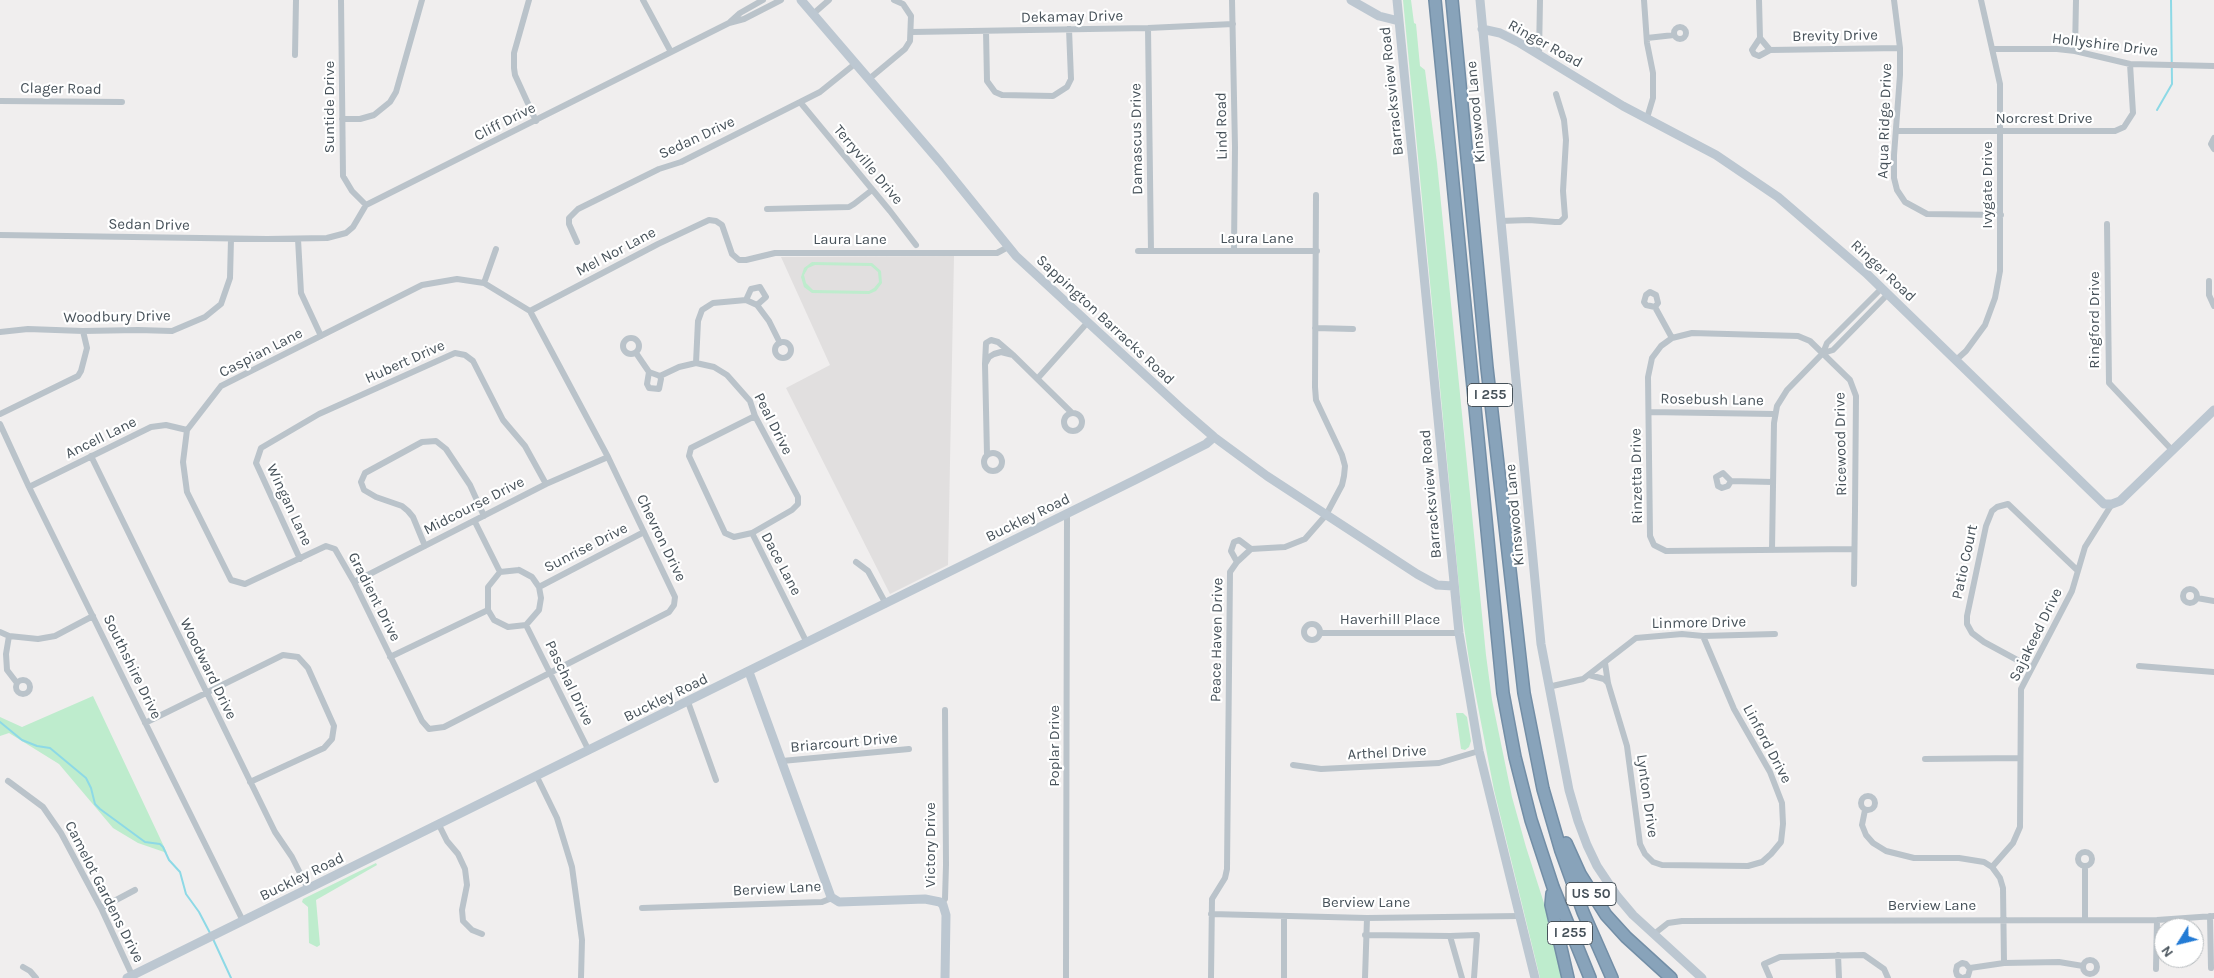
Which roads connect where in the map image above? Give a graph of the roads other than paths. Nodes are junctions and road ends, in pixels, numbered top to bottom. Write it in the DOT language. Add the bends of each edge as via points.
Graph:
graph roads {
  1 [pos="296,0"];
  2 [pos="341,0"];
  3 [pos="422,0"];
  4 [pos="529,0"];
  5 [pos="643,0"];
  6 [pos="763,0"];
  7 [pos="781,0"];
  8 [pos="801,0"];
  9 [pos="829,0"];
  10 [pos="894,0"];
  11 [pos="1232,0"];
  12 [pos="1351,0"];
  13 [pos="1397,0"];
  14 [pos="1435,0"];
  15 [pos="1452,0"];
  16 [pos="1480,0"];
  17 [pos="1540,0"];
  18 [pos="1644,0"];
  19 [pos="1759,0"];
  20 [pos="1894,0"];
  21 [pos="1981,0"];
  22 [pos="2076,0"];
  23 [pos="814,14"];
  24 [pos="1399,22"];
  25 [pos="729,23"];
  26 [pos="1233,24"];
  27 [pos="1148,28"];
  28 [pos="1069,29"];
  29 [pos="1482,29"];
  30 [pos="912,32"];
  31 [pos="986,32"];
  32 [pos="1674,35"];
  33 [pos="1647,38"];
  34 [pos="1760,38"];
  35 [pos="1900,48"];
  36 [pos="1992,49"];
  37 [pos="1770,50"];
  38 [pos="2075,51"];
  39 [pos="672,52"];
  40 [pos="1539,54"];
  41 [pos="295,55"];
  42 [pos="856,63"];
  43 [pos="2130,64"];
  44 [pos="2214,66"];
  45 [pos="869,79"];
  46 [pos="1556,94"];
  47 [pos="0,101"];
  48 [pos="122,102"];
  49 [pos="800,102"];
  50 [pos="1647,118"];
  51 [pos="342,119"];
  52 [pos="536,121"];
  53 [pos="1896,131"];
  54 [pos="2001,131"];
  55 [pos="2214,138"];
  56 [pos="2214,149"];
  57 [pos="872,190"];
  58 [pos="1316,195"];
  59 [pos="366,205"];
  60 [pos="767,209"];
  61 [pos="2001,215"];
  62 [pos="716,221"];
  63 [pos="1500,221"];
  64 [pos="2107,224"];
  65 [pos="0,235"];
  66 [pos="231,239"];
  67 [pos="298,239"];
  68 [pos="578,242"];
  69 [pos="916,245"];
  70 [pos="1008,247"];
  71 [pos="496,249"];
  72 [pos="1138,251"];
  73 [pos="1150,251"];
  74 [pos="1316,251"];
  75 [pos="1234,252"];
  76 [pos="2210,281"];
  77 [pos="484,283"];
  78 [pos="1885,291"];
  79 [pos="746,300"];
  80 [pos="758,306"];
  81 [pos="2214,306"];
  82 [pos="1655,307"];
  83 [pos="530,312"];
  84 [pos="1087,322"];
  85 [pos="1315,328"];
  86 [pos="1353,329"];
  87 [pos="83,331"];
  88 [pos="0,332"];
  89 [pos="321,336"];
  90 [pos="1672,338"];
  91 [pos="780,343"];
  92 [pos="636,353"];
  93 [pos="1013,354"];
  94 [pos="1823,354"];
  95 [pos="987,360"];
  96 [pos="1956,360"];
  97 [pos="696,363"];
  98 [pos="649,372"];
  99 [pos="660,376"];
  100 [pos="1038,378"];
  101 [pos="2214,410"];
  102 [pos="1649,412"];
  103 [pos="1072,413"];
  104 [pos="0,414"];
  105 [pos="1774,414"];
  106 [pos="755,416"];
  107 [pos="0,424"];
  108 [pos="187,430"];
  109 [pos="1214,437"];
  110 [pos="2172,450"];
  111 [pos="987,455"];
  112 [pos="91,456"];
  113 [pos="608,457"];
  114 [pos="256,463"];
  115 [pos="1731,481"];
  116 [pos="1773,482"];
  117 [pos="546,484"];
  118 [pos="29,488"];
  119 [pos="2112,504"];
  120 [pos="1067,514"];
  121 [pos="1326,515"];
  122 [pos="484,516"];
  123 [pos="474,522"];
  124 [pos="644,532"];
  125 [pos="752,533"];
  126 [pos="425,546"];
  127 [pos="1251,549"];
  128 [pos="1854,549"];
  129 [pos="1772,550"];
  130 [pos="300,559"];
  131 [pos="856,562"];
  132 [pos="1237,562"];
  133 [pos="2077,570"];
  134 [pos="500,572"];
  135 [pos="231,580"];
  136 [pos="354,582"];
  137 [pos="1854,584"];
  138 [pos="1453,586"];
  139 [pos="539,587"];
  140 [pos="2197,598"];
  141 [pos="2214,601"];
  142 [pos="886,604"];
  143 [pos="488,610"];
  144 [pos="93,616"];
  145 [pos="526,625"];
  146 [pos="0,632"];
  147 [pos="1321,633"];
  148 [pos="1459,633"];
  149 [pos="1775,634"];
  150 [pos="9,636"];
  151 [pos="1703,636"];
  152 [pos="807,643"];
  153 [pos="390,657"];
  154 [pos="1605,662"];
  155 [pos="2139,666"];
  156 [pos="2032,668"];
  157 [pos="749,672"];
  158 [pos="2214,672"];
  159 [pos="551,674"];
  160 [pos="1589,675"];
  161 [pos="17,682"];
  162 [pos="1608,683"];
  163 [pos="1548,687"];
  164 [pos="206,694"];
  165 [pos="688,702"];
  166 [pos="945,710"];
  167 [pos="145,723"];
  168 [pos="429,729"];
  169 [pos="908,750"];
  170 [pos="589,751"];
  171 [pos="1479,751"];
  172 [pos="2020,758"];
  173 [pos="1925,759"];
  174 [pos="782,761"];
  175 [pos="1293,765"];
  176 [pos="537,777"];
  177 [pos="716,780"];
  178 [pos="8,781"];
  179 [pos="250,782"];
  180 [pos="1543,789"];
  181 [pos="1865,810"];
  182 [pos="439,825"];
  183 [pos="1762,862"];
  184 [pos="1992,867"];
  185 [pos="2085,867"];
  186 [pos="1553,887"];
  187 [pos="308,889"];
  188 [pos="136,890"];
  189 [pos="832,898"];
  190 [pos="942,903"];
  191 [pos="101,908"];
  192 [pos="642,908"];
  193 [pos="1211,914"];
  194 [pos="1284,916"];
  195 [pos="1520,916"];
  196 [pos="2212,916"];
  197 [pos="1366,918"];
  198 [pos="2184,918"];
  199 [pos="2003,920"];
  200 [pos="2086,920"];
  201 [pos="2154,920"];
  202 [pos="243,921"];
  203 [pos="482,934"];
  204 [pos="1654,934"];
  205 [pos="1365,936"];
  206 [pos="1450,936"];
  207 [pos="1838,955"];
  208 [pos="2004,962"];
  209 [pos="2083,966"];
  210 [pos="23,967"];
  211 [pos="1970,968"];
  212 [pos="2211,968"];
  213 [pos="130,977"];
  214 [pos="36,978"];
  215 [pos="581,978"];
  216 [pos="945,978"];
  217 [pos="1066,978"];
  218 [pos="1210,978"];
  219 [pos="1284,978"];
  220 [pos="1365,978"];
  221 [pos="1462,978"];
  222 [pos="1474,978"];
  223 [pos="1535,978"];
  224 [pos="1568,978"];
  225 [pos="1590,978"];
  226 [pos="1612,978"];
  227 [pos="1671,978"];
  228 [pos="1702,978"];
  229 [pos="1770,978"];
  230 [pos="1839,978"];
  231 [pos="1888,978"];
  232 [pos="1963,978"];
  1 -- 41 [label="street"];
  2 -- 51 [label="street, Suntide Drive"];
  3 -- 51 [label="street" via="396,92 390,102 374,115"];
  4 -- 52 [label="street" via="514,53 514,68"];
  5 -- 39 [label="street"];
  6 -- 25 [label="street, Cliff Drive" via="740,12"];
  7 -- 25 [label="street, Cliff Drive"];
  8 -- 23 [label="street, Sappington Barracks Road"];
  9 -- 23 [label="street"];
  10 -- 30 [label="street" via="907,8"];
  11 -- 26 [label="street, Lind Road"];
  12 -- 24 [label="street" via="1379,16"];
  13 -- 24 [label="street, Barracksview Road"];
  14 -- 186 [label="highway, I 255" via="1502,685 1530,820"];
  15 -- 180 [label="highway, I 255" via="1486,360 1519,660"];
  16 -- 29 [label="street, Kinswood Lane"];
  17 -- 40 [label="street"];
  18 -- 33 [label="street"];
  19 -- 34 [label="street, Brevity Drive"];
  20 -- 35 [label="street, Aqua Ridge Drive"];
  21 -- 36 [label="street, Ivygate Drive"];
  22 -- 38 [label="street"];
  23 -- 42 [label="street, Sappington Barracks Road"];
  24 -- 138 [label="street, Barracksview Road"];
  25 -- 39 [label="street, Cliff Drive"];
  26 -- 27 [label="street, Dekamay Drive"];
  26 -- 75 [label="street, Lind Road"];
  27 -- 28 [label="street, Dekamay Drive"];
  27 -- 73 [label="street, Damascus Drive"];
  28 -- 31 [label="street, Dekamay Drive"];
  28 -- 31 [label="street" via="1071,79 1067,87 1053,96 1002,95 995,92 987,81"];
  29 -- 40 [label="street, Ringer Road" via="1500,33"];
  29 -- 63 [label="street, Kinswood Lane"];
  30 -- 31 [label="street, Dekamay Drive"];
  30 -- 45 [label="street" via="905,49"];
  32 -- 33 [label="street"];
  33 -- 50 [label="street" via="1653,98"];
  34 -- 37 [label="street"];
  34 -- 37 [label="street, Brevity Drive" via="1752,50 1754,54 1758,56"];
  35 -- 37 [label="street, Brevity Drive"];
  35 -- 53 [label="street, Aqua Ridge Drive"];
  36 -- 38 [label="street, Hollyshire Drive"];
  36 -- 54 [label="street, Ivygate Drive" via="2000,84"];
  38 -- 43 [label="street, Hollyshire Drive"];
  39 -- 52 [label="street, Cliff Drive"];
  40 -- 50 [label="street, Ringer Road"];
  42 -- 45 [label="street, Sappington Barracks Road"];
  42 -- 49 [label="street, Sedan Drive" via="827,88"];
  43 -- 44 [label="street, Hollyshire Drive"];
  43 -- 54 [label="street, Norcrest Drive" via="2133,112 2124,127 2108,132"];
  45 -- 70 [label="street, Sappington Barracks Road"];
  46 -- 63 [label="street" via="1566,140 1563,176 1565,217 1560,222"];
  47 -- 48 [label="street, Clager Road"];
  49 -- 57 [label="street, Terryville Drive"];
  49 -- 68 [label="street, Sedan Drive" via="578,209 569,218"];
  50 -- 78 [label="street, Ringer Road" via="1716,155 1764,186"];
  51 -- 59 [label="street, Suntide Drive" via="343,176 352,192"];
  52 -- 59 [label="street, Cliff Drive"];
  53 -- 54 [label="street, Norcrest Drive"];
  53 -- 61 [label="street, Aqua Ridge Drive" via="1894,178 1905,202 1927,214"];
  54 -- 61 [label="street, Ivygate Drive"];
  55 -- 56 [label="street" via="2211,144"];
  57 -- 60 [label="street" via="848,207"];
  57 -- 69 [label="street, Terryville Drive"];
  58 -- 74 [label="street"];
  59 -- 67 [label="street" via="346,233 327,238"];
  61 -- 96 [label="street, Ivygate Drive" via="2000,271 1995,298 1985,325"];
  62 -- 70 [label="street, Laura Lane" via="722,225 732,254 739,260 775,253 997,253"];
  62 -- 83 [label="street, Mel Nor Lane" via="700,223"];
  63 -- 163 [label="street, Kinswood Lane" via="1528,518"];
  64 -- 110 [label="street, Ringford Drive" via="2109,383"];
  65 -- 66 [label="street, Sedan Drive"];
  66 -- 67 [label="street, Sedan Drive"];
  66 -- 87 [label="street, Woodbury Drive" via="230,278 221,304 211,313 172,331"];
  67 -- 89 [label="street" via="301,293"];
  70 -- 84 [label="street, Sappington Barracks Road"];
  71 -- 77 [label="street"];
  72 -- 73 [label="street, Laura Lane"];
  73 -- 75 [label="street, Laura Lane"];
  74 -- 75 [label="street, Laura Lane"];
  74 -- 85 [label="street"];
  76 -- 81 [label="street"];
  77 -- 83 [label="street, Chevron Drive"];
  77 -- 89 [label="street, Caspian Lane" via="457,279 422,285"];
  78 -- 94 [label="street" via="1827,343"];
  78 -- 96 [label="street, Ringer Road"];
  79 -- 80 [label="street"];
  79 -- 80 [label="street" via="751,289 760,287 766,297"];
  79 -- 97 [label="street" via="713,303 702,310 698,321"];
  80 -- 91 [label="street"];
  82 -- 90 [label="street"];
  83 -- 113 [label="street, Chevron Drive"];
  84 -- 100 [label="street"];
  84 -- 109 [label="street, Sappington Barracks Road"];
  85 -- 86 [label="street"];
  85 -- 121 [label="street" via="1316,400 1338,443 1345,466 1342,485"];
  87 -- 88 [label="street, Woodbury Drive" via="28,329"];
  87 -- 104 [label="street" via="87,348 78,376"];
  89 -- 108 [label="street, Caspian Lane" via="221,386"];
  90 -- 94 [label="street, Ricewood Drive" via="1692,333 1788,335 1810,341"];
  90 -- 102 [label="street, Rinzetta Drive" via="1652,358 1648,377"];
  92 -- 98 [label="street"];
  93 -- 95 [label="street" via="1001,352"];
  93 -- 95 [label="street" via="991,340 986,343"];
  93 -- 100 [label="street"];
  94 -- 105 [label="street" via="1782,397"];
  94 -- 128 [label="street, Ricewood Drive" via="1850,380 1856,396"];
  95 -- 111 [label="street"];
  96 -- 119 [label="street, Ringer Road" via="2100,501"];
  97 -- 99 [label="street"];
  97 -- 106 [label="street, Peal Drive" via="714,367 727,375 750,401"];
  98 -- 99 [label="street"];
  98 -- 99 [label="street" via="649,388 659,388"];
  100 -- 103 [label="street"];
  101 -- 110 [label="street"];
  102 -- 105 [label="street, Rosebush Lane"];
  102 -- 129 [label="street, Rinzetta Drive" via="1650,536 1654,545 1666,551"];
  105 -- 116 [label="street"];
  106 -- 125 [label="street, Peal Drive" via="798,497 798,504"];
  106 -- 125 [label="street, Dace Lane" via="691,448 688,456 725,533 734,537"];
  107 -- 118 [label="street, Southshire Drive"];
  108 -- 112 [label="street, Ancell Lane" via="166,425 151,427"];
  108 -- 135 [label="street, Caspian Lane" via="182,462 187,492"];
  109 -- 120 [label="street, Buckley Road" via="1191,452"];
  109 -- 121 [label="street, Sappington Barracks Road"];
  110 -- 119 [label="street" via="2123,498"];
  112 -- 118 [label="street, Ancell Lane"];
  112 -- 164 [label="street, Woodward Drive"];
  113 -- 117 [label="street, Midcourse Drive"];
  113 -- 124 [label="street, Chevron Drive"];
  114 -- 117 [label="street, Hubert Drive" via="261,448 319,414 455,352 474,361 503,420 525,446"];
  114 -- 130 [label="street, Wingan Lane"];
  115 -- 116 [label="street"];
  116 -- 129 [label="street"];
  117 -- 122 [label="street, Midcourse Drive"];
  118 -- 144 [label="street, Southshire Drive"];
  119 -- 133 [label="street, Sajakeed Drive" via="2091,534"];
  120 -- 142 [label="street, Buckley Road"];
  120 -- 217 [label="street, Poplar Drive"];
  121 -- 127 [label="street" via="1313,532 1296,544"];
  121 -- 138 [label="street, Sappington Barracks Road" via="1434,584"];
  122 -- 123 [label="street, Midcourse Drive"];
  122 -- 126 [label="street" via="470,485 446,449 436,441 422,442 365,473 361,482 364,490 408,511"];
  123 -- 126 [label="street, Midcourse Drive"];
  123 -- 134 [label="street"];
  124 -- 139 [label="street, Sunrise Drive"];
  124 -- 159 [label="street, Chevron Drive" via="675,597 674,606 669,612"];
  125 -- 152 [label="street, Dace Lane"];
  126 -- 136 [label="street, Midcourse Drive"];
  127 -- 132 [label="street, Peace Haven Drive"];
  127 -- 132 [label="street" via="1239,540 1234,542 1231,551"];
  128 -- 129 [label="street, Rinzetta Drive"];
  128 -- 137 [label="street, Ricewood Drive"];
  130 -- 135 [label="street, Gradient Drive" via="245,584"];
  130 -- 136 [label="street, Gradient Drive" via="326,546 331,547"];
  131 -- 142 [label="street" via="868,571"];
  132 -- 193 [label="street, Peace Haven Drive" via="1230,572 1227,869 1212,899"];
  133 -- 156 [label="street, Sajakeed Drive" via="2072,591"];
  133 -- 156 [label="street, Patio Court" via="2008,504 1997,506 1992,511 1986,526 1967,624 1984,642"];
  134 -- 139 [label="street" via="519,570 532,577"];
  134 -- 143 [label="street" via="488,587"];
  136 -- 153 [label="street, Gradient Drive"];
  138 -- 148 [label="street, Barracksview Road"];
  139 -- 145 [label="street" via="542,598 539,610"];
  140 -- 141 [label="street"];
  142 -- 152 [label="street, Buckley Road"];
  143 -- 145 [label="street" via="494,620 508,627"];
  143 -- 153 [label="street"];
  144 -- 150 [label="street" via="55,636 38,639"];
  144 -- 167 [label="street, Southshire Drive"];
  145 -- 159 [label="street, Paschal Drive"];
  146 -- 150 [label="street"];
  147 -- 148 [label="street, Haverhill Place"];
  148 -- 171 [label="street, Barracksview Road"];
  149 -- 151 [label="street, Linmore Drive"];
  150 -- 161 [label="street" via="7,670"];
  151 -- 154 [label="street, Linmore Drive" via="1682,634 1636,638"];
  151 -- 183 [label="street, Linford Drive" via="1734,709 1770,772 1782,803 1781,842"];
  152 -- 157 [label="street, Buckley Road"];
  153 -- 168 [label="street, Gradient Drive" via="422,722"];
  154 -- 160 [label="street, Linmore Drive"];
  154 -- 162 [label="street, Lynton Drive"];
  155 -- 158 [label="street"];
  156 -- 172 [label="street, Sajakeed Drive" via="2021,689"];
  157 -- 165 [label="street, Buckley Road"];
  157 -- 174 [label="street"];
  159 -- 168 [label="street, Chevron Drive" via="444,727"];
  159 -- 170 [label="street, Paschal Drive"];
  160 -- 162 [label="street"];
  160 -- 163 [label="street, Linmore Drive"];
  162 -- 183 [label="street, Lynton Drive" via="1627,746 1640,844 1645,854 1662,865 1748,866"];
  163 -- 204 [label="street, Kinswood Lane" via="1569,790 1587,844 1617,896 1632,915"];
  164 -- 167 [label="street"];
  164 -- 179 [label="street, Woodward Drive"];
  164 -- 179 [label="street" via="284,655 298,658 308,668 334,726 332,739 324,748"];
  165 -- 170 [label="street, Buckley Road"];
  165 -- 177 [label="street"];
  166 -- 190 [label="street, Victory Drive" via="946,873"];
  167 -- 202 [label="street, Southshire Drive"];
  169 -- 174 [label="street, Briarcourt Drive"];
  170 -- 176 [label="street, Buckley Road"];
  171 -- 175 [label="street, Arthel Drive" via="1438,764 1321,769"];
  171 -- 195 [label="street, Barracksview Road"];
  172 -- 173 [label="street"];
  172 -- 184 [label="street, Sajakeed Drive" via="2020,827 2013,843"];
  174 -- 189 [label="street"];
  176 -- 182 [label="street, Buckley Road"];
  176 -- 215 [label="street" via="556,818 572,867 582,940"];
  178 -- 191 [label="street, Camelot Gardens Drive" via="42,806 61,833"];
  179 -- 187 [label="street, Woodward Drive"];
  180 -- 226 [label="highway, I 255" via="1572,882"];
  180 -- 227 [label="highway, US 50" via="1577,869 1596,902 1626,938"];
  181 -- 184 [label="street" via="1862,825 1866,835 1873,844 1886,851 1914,858 1958,858 1984,862"];
  182 -- 187 [label="street, Buckley Road"];
  182 -- 203 [label="street" via="465,869 468,886 462,910 464,921 472,930"];
  184 -- 199 [label="street" via="2003,888"];
  185 -- 200 [label="street"];
  186 -- 224 [label="highway, US 50" via="1551,905"];
  186 -- 225 [label="highway, I 255"];
  187 -- 202 [label="street, Buckley Road"];
  188 -- 191 [label="street"];
  189 -- 190 [label="street, Berview Lane" via="840,902 925,899"];
  189 -- 192 [label="street, Berview Lane" via="822,902"];
  190 -- 216 [label="street, Victory Drive" via="946,915"];
  191 -- 213 [label="street, Camelot Gardens Drive"];
  193 -- 194 [label="street, Berview Lane"];
  193 -- 218 [label="street, Peace Haven Drive"];
  194 -- 197 [label="street, Berview Lane"];
  194 -- 219 [label="street"];
  195 -- 197 [label="street, Berview Lane"];
  195 -- 223 [label="street, Barracksview Road"];
  196 -- 198 [label="street, Berview Lane"];
  196 -- 212 [label="street"];
  197 -- 205 [label="street"];
  199 -- 200 [label="street, Berview Lane"];
  199 -- 204 [label="street, Berview Lane" via="1682,921 1668,923"];
  199 -- 208 [label="street"];
  200 -- 201 [label="street, Berview Lane"];
  202 -- 213 [label="street, Buckley Road"];
  204 -- 228 [label="street, Kinswood Lane"];
  205 -- 206 [label="street"];
  205 -- 220 [label="street"];
  206 -- 221 [label="street"];
  206 -- 222 [label="street" via="1477,935"];
  207 -- 229 [label="street" via="1775,958 1764,964"];
  207 -- 230 [label="street"];
  207 -- 231 [label="street" via="1864,955 1884,969"];
  208 -- 209 [label="street" via="2059,962"];
  208 -- 211 [label="street"];
  210 -- 214 [label="street"];
  211 -- 232 [label="street" via="1970,974"];
  211 -- 232 [label="street" via="1964,963 1957,966 1957,975"];
}
